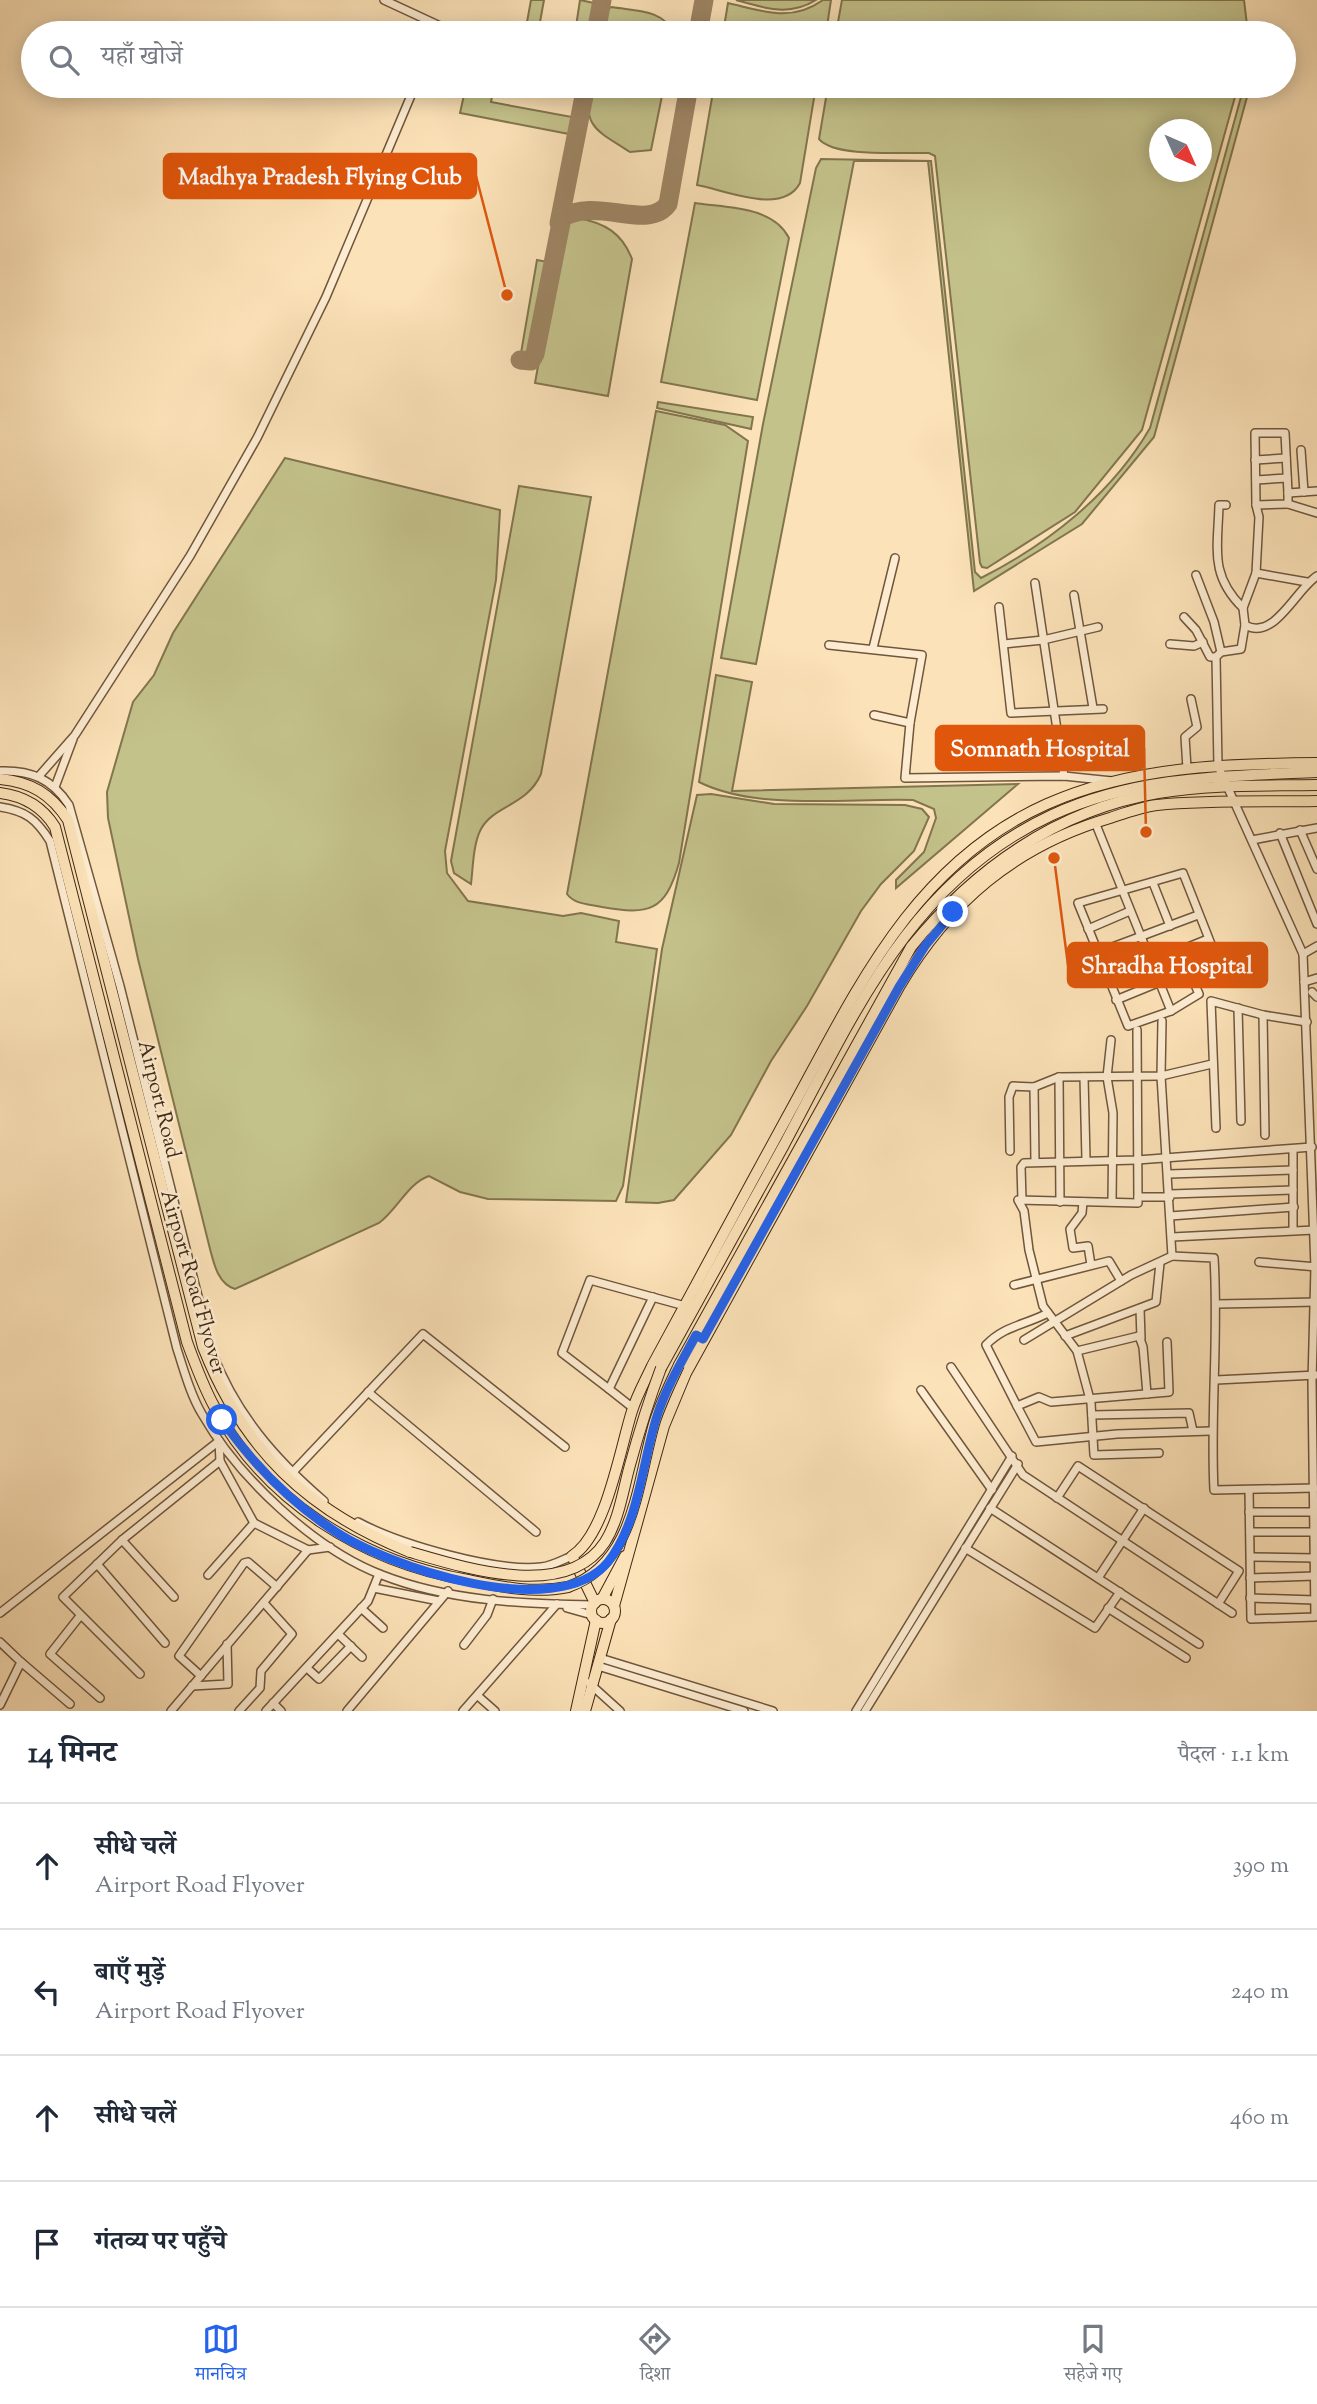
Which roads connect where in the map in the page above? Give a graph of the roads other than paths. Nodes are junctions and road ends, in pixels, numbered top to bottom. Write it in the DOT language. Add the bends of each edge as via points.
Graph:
graph roads {
  1 [pos="384,0"];
  2 [pos="429,21"];
  3 [pos="410,98"];
  4 [pos="1301,450"];
  5 [pos="1286,458"];
  6 [pos="1255,460"];
  7 [pos="1287,478"];
  8 [pos="1256,480"];
  9 [pos="1317,491"];
  10 [pos="1304,492"];
  11 [pos="1288,493"];
  12 [pos="1288,504"];
  13 [pos="1226,505"];
  14 [pos="1256,505"];
  15 [pos="1317,513"];
  16 [pos="895,558"];
  17 [pos="1256,573"];
  18 [pos="1196,575"];
  19 [pos="1317,576"];
  20 [pos="1307,582"];
  21 [pos="1035,583"];
  22 [pos="1073,595"];
  23 [pos="999,607"];
  24 [pos="1243,608"];
  25 [pos="1184,617"];
  26 [pos="1245,625"];
  27 [pos="1098,627"];
  28 [pos="1081,630"];
  29 [pos="1043,640"];
  30 [pos="1203,642"];
  31 [pos="1004,644"];
  32 [pos="1170,644"];
  33 [pos="829,645"];
  34 [pos="873,648"];
  35 [pos="1218,655"];
  36 [pos="1191,699"];
  37 [pos="1093,708"];
  38 [pos="1055,709"];
  39 [pos="1103,709"];
  40 [pos="874,715"];
  41 [pos="910,723"];
  42 [pos="75,735"];
  43 [pos="1115,755"];
  44 [pos="1062,756"];
  45 [pos="1013,758"];
  46 [pos="1317,763"];
  47 [pos="1187,768"];
  48 [pos="0,771"];
  49 [pos="1220,771"];
  50 [pos="1317,772"];
  51 [pos="39,776"];
  52 [pos="1064,776"];
  53 [pos="0,779"];
  54 [pos="1112,781"];
  55 [pos="1317,785"];
  56 [pos="55,787"];
  57 [pos="1227,787"];
  58 [pos="0,793"];
  59 [pos="1317,801"];
  60 [pos="1234,802"];
  61 [pos="0,807"];
  62 [pos="1095,822"];
  63 [pos="1317,828"];
  64 [pos="1300,830"];
  65 [pos="1280,833"];
  66 [pos="1252,840"];
  67 [pos="1317,869"];
  68 [pos="1153,883"];
  69 [pos="1121,891"];
  70 [pos="1130,911"];
  71 [pos="1198,915"];
  72 [pos="1317,924"];
  73 [pos="1170,926"];
  74 [pos="1088,929"];
  75 [pos="1141,938"];
  76 [pos="1208,939"];
  77 [pos="1317,946"];
  78 [pos="1180,951"];
  79 [pos="1099,952"];
  80 [pos="1303,954"];
  81 [pos="1152,962"];
  82 [pos="1317,978"];
  83 [pos="1109,979"];
  84 [pos="1160,982"];
  85 [pos="1226,982"];
  86 [pos="1304,982"];
  87 [pos="1116,1000"];
  88 [pos="1238,1008"];
  89 [pos="1171,1011"];
  90 [pos="1263,1015"];
  91 [pos="1162,1021"];
  92 [pos="1307,1022"];
  93 [pos="1137,1030"];
  94 [pos="1111,1040"];
  95 [pos="1212,1064"];
  96 [pos="1161,1076"];
  97 [pos="1059,1077"];
  98 [pos="1084,1077"];
  99 [pos="1107,1077"];
  100 [pos="1135,1078"];
  101 [pos="1034,1087"];
  102 [pos="1241,1121"];
  103 [pos="1314,1127"];
  104 [pos="1216,1128"];
  105 [pos="1265,1135"];
  106 [pos="1312,1147"];
  107 [pos="1293,1149"];
  108 [pos="1010,1151"];
  109 [pos="1166,1157"];
  110 [pos="1086,1160"];
  111 [pos="1137,1160"];
  112 [pos="1061,1161"];
  113 [pos="1113,1161"];
  114 [pos="1035,1162"];
  115 [pos="1293,1170"];
  116 [pos="1315,1173"];
  117 [pos="1169,1174"];
  118 [pos="1293,1190"];
  119 [pos="1170,1196"];
  120 [pos="1138,1197"];
  121 [pos="1022,1200"];
  122 [pos="1060,1202"];
  123 [pos="1083,1202"];
  124 [pos="1112,1202"];
  125 [pos="1294,1207"];
  126 [pos="1170,1216"];
  127 [pos="1293,1230"];
  128 [pos="1314,1230"];
  129 [pos="1171,1237"];
  130 [pos="1172,1256"];
  131 [pos="1259,1262"];
  132 [pos="1160,1263"];
  133 [pos="1091,1265"];
  134 [pos="1316,1267"];
  135 [pos="1038,1278"];
  136 [pos="1121,1281"];
  137 [pos="1014,1285"];
  138 [pos="653,1297"];
  139 [pos="1316,1302"];
  140 [pos="1217,1304"];
  141 [pos="686,1309"];
  142 [pos="1140,1309"];
  143 [pos="1048,1313"];
  144 [pos="1055,1323"];
  145 [pos="1065,1336"];
  146 [pos="699,1337"];
  147 [pos="1141,1338"];
  148 [pos="1024,1340"];
  149 [pos="1167,1342"];
  150 [pos="1077,1351"];
  151 [pos="951,1367"];
  152 [pos="1315,1375"];
  153 [pos="1216,1380"];
  154 [pos="609,1389"];
  155 [pos="921,1390"];
  156 [pos="368,1392"];
  157 [pos="1147,1394"];
  158 [pos="1088,1396"];
  159 [pos="1017,1406"];
  160 [pos="633,1408"];
  161 [pos="1092,1415"];
  162 [pos="1193,1431"];
  163 [pos="1211,1431"];
  164 [pos="1093,1436"];
  165 [pos="219,1441"];
  166 [pos="258,1442"];
  167 [pos="565,1447"];
  168 [pos="1315,1447"];
  169 [pos="1159,1453"];
  170 [pos="1012,1456"];
  171 [pos="220,1461"];
  172 [pos="1017,1464"];
  173 [pos="292,1474"];
  174 [pos="1314,1488"];
  175 [pos="992,1490"];
  176 [pos="1249,1490"];
  177 [pos="1057,1498"];
  178 [pos="990,1508"];
  179 [pos="1144,1508"];
  180 [pos="1249,1512"];
  181 [pos="1315,1512"];
  182 [pos="254,1523"];
  183 [pos="536,1532"];
  184 [pos="1250,1532"];
  185 [pos="1315,1532"];
  186 [pos="122,1540"];
  187 [pos="1123,1541"];
  188 [pos="330,1547"];
  189 [pos="965,1548"];
  190 [pos="308,1550"];
  191 [pos="629,1550"];
  192 [pos="575,1554"];
  193 [pos="1251,1557"];
  194 [pos="1315,1558"];
  195 [pos="97,1564"];
  196 [pos="379,1574"];
  197 [pos="208,1575"];
  198 [pos="1315,1576"];
  199 [pos="1098,1578"];
  200 [pos="1250,1578"];
  201 [pos="277,1587"];
  202 [pos="374,1588"];
  203 [pos="447,1591"];
  204 [pos="1119,1592"];
  205 [pos="1316,1596"];
  206 [pos="174,1597"];
  207 [pos="1250,1598"];
  208 [pos="493,1599"];
  209 [pos="439,1601"];
  210 [pos="264,1603"];
  211 [pos="556,1604"];
  212 [pos="1218,1604"];
  213 [pos="614,1606"];
  214 [pos="596,1607"];
  215 [pos="361,1608"];
  216 [pos="1108,1608"];
  217 [pos="0,1613"];
  218 [pos="1232,1613"];
  219 [pos="80,1616"];
  220 [pos="611,1619"];
  221 [pos="383,1628"];
  222 [pos="338,1633"];
  223 [pos="0,1642"];
  224 [pos="165,1643"];
  225 [pos="226,1644"];
  226 [pos="1199,1644"];
  227 [pos="464,1645"];
  228 [pos="351,1646"];
  229 [pos="362,1657"];
  230 [pos="1186,1658"];
  231 [pos="21,1662"];
  232 [pos="599,1662"];
  233 [pos="307,1668"];
  234 [pos="140,1674"];
  235 [pos="201,1676"];
  236 [pos="588,1682"];
  237 [pos="192,1686"];
  238 [pos="478,1696"];
  239 [pos="100,1698"];
  240 [pos="273,1703"];
  241 [pos="70,1704"];
  242 [pos="0,1705"];
  243 [pos="172,1711"];
  244 [pos="239,1711"];
  245 [pos="266,1711"];
  246 [pos="281,1711"];
  247 [pos="346,1711"];
  248 [pos="463,1711"];
  249 [pos="495,1711"];
  250 [pos="576,1711"];
  251 [pos="585,1711"];
  252 [pos="620,1711"];
  253 [pos="744,1711"];
  254 [pos="773,1711"];
  255 [pos="856,1711"];
  256 [pos="865,1711"];
  1 -- 2 [label="street"];
  3 -- 42 [label="street" via="326,297 257,439 190,556"];
  4 -- 10 [label="street"];
  5 -- 6 [label="street"];
  5 -- 6 [label="street" via="1285,433 1255,433"];
  5 -- 7 [label="street"];
  6 -- 8 [label="street"];
  7 -- 8 [label="street"];
  7 -- 11 [label="street"];
  8 -- 14 [label="street"];
  9 -- 10 [label="street"];
  10 -- 11 [label="street"];
  11 -- 12 [label="street"];
  12 -- 14 [label="street"];
  12 -- 15 [label="street"];
  13 -- 24 [label="street" via="1219,505 1215,558 1228,593"];
  14 -- 17 [label="street"];
  16 -- 34 [label="street"];
  17 -- 20 [label="street"];
  17 -- 24 [label="street"];
  18 -- 35 [label="street" via="1214,622"];
  19 -- 20 [label="street"];
  20 -- 26 [label="street" via="1278,619 1262,628"];
  21 -- 29 [label="street"];
  22 -- 28 [label="street"];
  23 -- 31 [label="street"];
  24 -- 26 [label="street"];
  25 -- 30 [label="street"];
  26 -- 35 [label="street" via="1241,649"];
  27 -- 28 [label="street"];
  28 -- 29 [label="street"];
  28 -- 37 [label="street"];
  29 -- 31 [label="street"];
  29 -- 38 [label="street"];
  30 -- 32 [label="street"];
  30 -- 35 [label="street" via="1210,657"];
  31 -- 38 [label="street" via="1011,713"];
  33 -- 34 [label="street"];
  34 -- 41 [label="street" via="922,655"];
  35 -- 49 [label="street"];
  36 -- 47 [label="street" via="1197,727 1185,737"];
  37 -- 38 [label="street"];
  37 -- 39 [label="street"];
  38 -- 44 [label="street"];
  40 -- 41 [label="street"];
  41 -- 52 [label="street" via="905,778"];
  42 -- 51 [label="street"];
  42 -- 56 [label="street"];
  43 -- 44 [label="street"];
  44 -- 45 [label="street"];
  44 -- 52 [label="street"];
  46 -- 49 [label="main road"];
  47 -- 49 [label="main road"];
  47 -- 54 [label="main road"];
  48 -- 51 [label="street"];
  49 -- 50 [label="main road"];
  49 -- 57 [label="street"];
  49 -- 141 [label="main road" via="1133,787 1086,802 1016,835 952,880 895,950"];
  51 -- 56 [label="street"];
  52 -- 54 [label="street"];
  53 -- 166 [label="main road, Airport Road" via="33,785 52,799 68,820 202,1347 233,1413"];
  54 -- 141 [label="main road" via="1046,804 999,831 956,862 901,920 871,966"];
  55 -- 57 [label="main road"];
  56 -- 166 [label="street" via="75,817 212,1352"];
  57 -- 60 [label="street"];
  57 -- 146 [label="main road" via="1136,797 1071,819 1008,853 954,899 911,947"];
  58 -- 146 [label="main road, Airport Road Flyover, bridge" via="35,804 55,827 187,1342 214,1408 242,1450 271,1481 332,1530 403,1564 521,1590 568,1587 600,1570 618,1546 658,1412"];
  59 -- 60 [label="main road"];
  60 -- 62 [label="main road" via="1155,806"];
  60 -- 66 [label="street"];
  61 -- 165 [label="street" via="25,812 50,841 177,1349 200,1412"];
  62 -- 69 [label="street"];
  62 -- 146 [label="main road" via="1029,850 988,880 939,926 899,987"];
  63 -- 64 [label="street"];
  64 -- 65 [label="street"];
  64 -- 67 [label="street"];
  65 -- 66 [label="street"];
  65 -- 72 [label="street"];
  66 -- 80 [label="street"];
  68 -- 69 [label="street"];
  68 -- 71 [label="street" via="1183,873"];
  68 -- 73 [label="street"];
  69 -- 70 [label="street"];
  69 -- 74 [label="street" via="1078,903"];
  70 -- 74 [label="street"];
  70 -- 75 [label="street"];
  71 -- 73 [label="street"];
  71 -- 76 [label="street"];
  73 -- 75 [label="street"];
  74 -- 79 [label="street"];
  75 -- 79 [label="street"];
  75 -- 81 [label="street"];
  76 -- 78 [label="street"];
  76 -- 85 [label="street"];
  77 -- 80 [label="street"];
  78 -- 81 [label="street"];
  78 -- 89 [label="street" via="1199,994"];
  79 -- 83 [label="street"];
  80 -- 86 [label="street"];
  81 -- 83 [label="street"];
  81 -- 84 [label="street"];
  82 -- 86 [label="street"];
  83 -- 87 [label="street"];
  84 -- 87 [label="street"];
  84 -- 89 [label="street"];
  86 -- 92 [label="street"];
  87 -- 89 [label="street" via="1128,1026"];
  88 -- 90 [label="street"];
  88 -- 95 [label="street" via="1211,1001"];
  88 -- 102 [label="street"];
  90 -- 92 [label="street"];
  90 -- 105 [label="street"];
  91 -- 96 [label="street"];
  92 -- 103 [label="street"];
  93 -- 100 [label="street"];
  94 -- 99 [label="street"];
  95 -- 96 [label="street"];
  95 -- 104 [label="street"];
  96 -- 100 [label="street"];
  96 -- 109 [label="street"];
  97 -- 98 [label="street"];
  97 -- 101 [label="street"];
  97 -- 112 [label="street"];
  98 -- 99 [label="street"];
  98 -- 110 [label="street"];
  99 -- 100 [label="street"];
  99 -- 113 [label="street"];
  100 -- 111 [label="street"];
  101 -- 108 [label="street" via="1013,1086"];
  101 -- 114 [label="street"];
  103 -- 106 [label="street"];
  106 -- 107 [label="street"];
  106 -- 116 [label="street"];
  107 -- 109 [label="street"];
  107 -- 115 [label="street"];
  109 -- 111 [label="street"];
  109 -- 117 [label="street"];
  110 -- 112 [label="street"];
  110 -- 113 [label="street"];
  111 -- 113 [label="street"];
  111 -- 120 [label="street"];
  112 -- 114 [label="street"];
  112 -- 122 [label="street"];
  113 -- 124 [label="street"];
  114 -- 121 [label="street" via="1022,1165"];
  115 -- 117 [label="street"];
  115 -- 118 [label="street"];
  116 -- 128 [label="street"];
  117 -- 119 [label="street"];
  118 -- 119 [label="street"];
  118 -- 125 [label="street"];
  119 -- 120 [label="street"];
  119 -- 126 [label="street"];
  120 -- 124 [label="street" via="1138,1203"];
  121 -- 122 [label="street"];
  121 -- 135 [label="street" via="1018,1200"];
  122 -- 123 [label="street"];
  123 -- 124 [label="street"];
  123 -- 133 [label="street" via="1082,1213 1070,1229 1073,1248 1088,1246"];
  125 -- 126 [label="street"];
  125 -- 127 [label="street"];
  126 -- 129 [label="street"];
  127 -- 128 [label="street"];
  127 -- 129 [label="street"];
  128 -- 134 [label="street"];
  129 -- 130 [label="street"];
  130 -- 132 [label="street"];
  130 -- 140 [label="street" via="1214,1258"];
  131 -- 134 [label="street"];
  132 -- 136 [label="street"];
  132 -- 142 [label="street" via="1156,1302"];
  133 -- 135 [label="street"];
  133 -- 136 [label="street" via="1109,1261"];
  134 -- 139 [label="street"];
  135 -- 137 [label="street"];
  135 -- 143 [label="street"];
  136 -- 144 [label="street"];
  138 -- 141 [label="street"];
  138 -- 154 [label="street"];
  138 -- 154 [label="street" via="590,1280 562,1353"];
  139 -- 140 [label="street"];
  139 -- 152 [label="street"];
  140 -- 153 [label="street"];
  141 -- 160 [label="main road"];
  141 -- 166 [label="main road, bridge" via="646,1408 609,1534 584,1564 556,1575 522,1576 468,1566 382,1541 316,1503 267,1457"];
  142 -- 145 [label="street"];
  142 -- 147 [label="street"];
  143 -- 144 [label="street"];
  143 -- 159 [label="street" via="999,1331 986,1345"];
  144 -- 145 [label="street"];
  144 -- 148 [label="street"];
  145 -- 150 [label="street"];
  146 -- 191 [label="main road" via="664,1426"];
  147 -- 150 [label="street"];
  147 -- 157 [label="street"];
  149 -- 157 [label="street" via="1169,1392"];
  150 -- 158 [label="street"];
  151 -- 170 [label="street"];
  152 -- 153 [label="street"];
  152 -- 168 [label="street"];
  153 -- 163 [label="street"];
  154 -- 160 [label="street"];
  155 -- 175 [label="street"];
  156 -- 167 [label="street" via="423,1334"];
  156 -- 173 [label="street"];
  156 -- 183 [label="street"];
  157 -- 158 [label="street"];
  158 -- 159 [label="street" via="1051,1402 1040,1397"];
  158 -- 161 [label="street"];
  159 -- 164 [label="street" via="1036,1442"];
  160 -- 192 [label="main road" via="598,1521"];
  161 -- 162 [label="street" via="1189,1412"];
  161 -- 164 [label="street"];
  162 -- 163 [label="street"];
  162 -- 164 [label="street"];
  163 -- 176 [label="street" via="1214,1490"];
  164 -- 169 [label="street" via="1094,1455"];
  165 -- 171 [label="street"];
  165 -- 188 [label="street" via="281,1507"];
  165 -- 217 [label="street"];
  166 -- 173 [label="street"];
  168 -- 174 [label="street"];
  170 -- 172 [label="street"];
  170 -- 175 [label="street"];
  171 -- 182 [label="street"];
  171 -- 186 [label="street"];
  172 -- 177 [label="street" via="1023,1475"];
  172 -- 178 [label="street"];
  173 -- 192 [label="street" via="340,1512 420,1548 527,1567 548,1566"];
  174 -- 176 [label="street"];
  174 -- 181 [label="street"];
  175 -- 255 [label="street"];
  176 -- 180 [label="street"];
  177 -- 179 [label="street" via="1078,1466"];
  177 -- 187 [label="street"];
  178 -- 189 [label="street"];
  178 -- 199 [label="street"];
  179 -- 187 [label="street"];
  179 -- 212 [label="street" via="1239,1571"];
  180 -- 181 [label="street"];
  180 -- 184 [label="street"];
  181 -- 185 [label="street"];
  182 -- 190 [label="street"];
  182 -- 197 [label="street"];
  184 -- 185 [label="street"];
  184 -- 193 [label="street"];
  185 -- 194 [label="street"];
  186 -- 195 [label="street"];
  186 -- 206 [label="street"];
  187 -- 199 [label="street"];
  187 -- 212 [label="street"];
  188 -- 190 [label="street"];
  188 -- 196 [label="street"];
  189 -- 216 [label="street" via="1094,1628"];
  189 -- 256 [label="street"];
  190 -- 201 [label="street"];
  191 -- 213 [label="main road"];
  191 -- 214 [label="main road"];
  192 -- 214 [label="main road"];
  193 -- 194 [label="street"];
  193 -- 200 [label="street"];
  194 -- 198 [label="street"];
  195 -- 219 [label="street" via="63,1597"];
  195 -- 224 [label="street"];
  196 -- 202 [label="street"];
  196 -- 203 [label="street"];
  198 -- 200 [label="street"];
  198 -- 205 [label="street"];
  199 -- 204 [label="street"];
  200 -- 207 [label="street"];
  201 -- 210 [label="street"];
  201 -- 235 [label="street" via="244,1563 179,1656"];
  202 -- 209 [label="street"];
  202 -- 215 [label="street"];
  203 -- 208 [label="street"];
  203 -- 209 [label="street"];
  204 -- 216 [label="street"];
  204 -- 226 [label="street"];
  205 -- 207 [label="street"];
  205 -- 207 [label="street" via="1315,1617 1251,1619"];
  208 -- 211 [label="street"];
  208 -- 227 [label="street"];
  209 -- 247 [label="street"];
  210 -- 225 [label="street"];
  210 -- 244 [label="street" via="292,1634 261,1671 260,1688"];
  211 -- 214 [label="street"];
  211 -- 238 [label="street"];
  212 -- 218 [label="street"];
  213 -- 214 [label="main road"];
  213 -- 220 [label="main road"];
  214 -- 220 [label="main road" via="606,1622"];
  214 -- 236 [label="main road"];
  215 -- 221 [label="street"];
  215 -- 222 [label="street"];
  216 -- 230 [label="street"];
  219 -- 234 [label="street"];
  219 -- 239 [label="street" via="50,1654"];
  220 -- 232 [label="main road"];
  222 -- 228 [label="street"];
  222 -- 233 [label="street"];
  223 -- 231 [label="street"];
  225 -- 235 [label="street"];
  225 -- 237 [label="street" via="228,1684"];
  228 -- 229 [label="street"];
  228 -- 233 [label="street" via="319,1679"];
  231 -- 241 [label="street"];
  231 -- 242 [label="street"];
  232 -- 236 [label="main road"];
  232 -- 253 [label="street"];
  232 -- 254 [label="street"];
  233 -- 240 [label="street"];
  235 -- 237 [label="street"];
  236 -- 250 [label="main road"];
  236 -- 251 [label="main road"];
  236 -- 252 [label="street"];
  237 -- 243 [label="street"];
  238 -- 248 [label="street"];
  238 -- 249 [label="street"];
  240 -- 245 [label="street"];
  240 -- 246 [label="street"];
}
